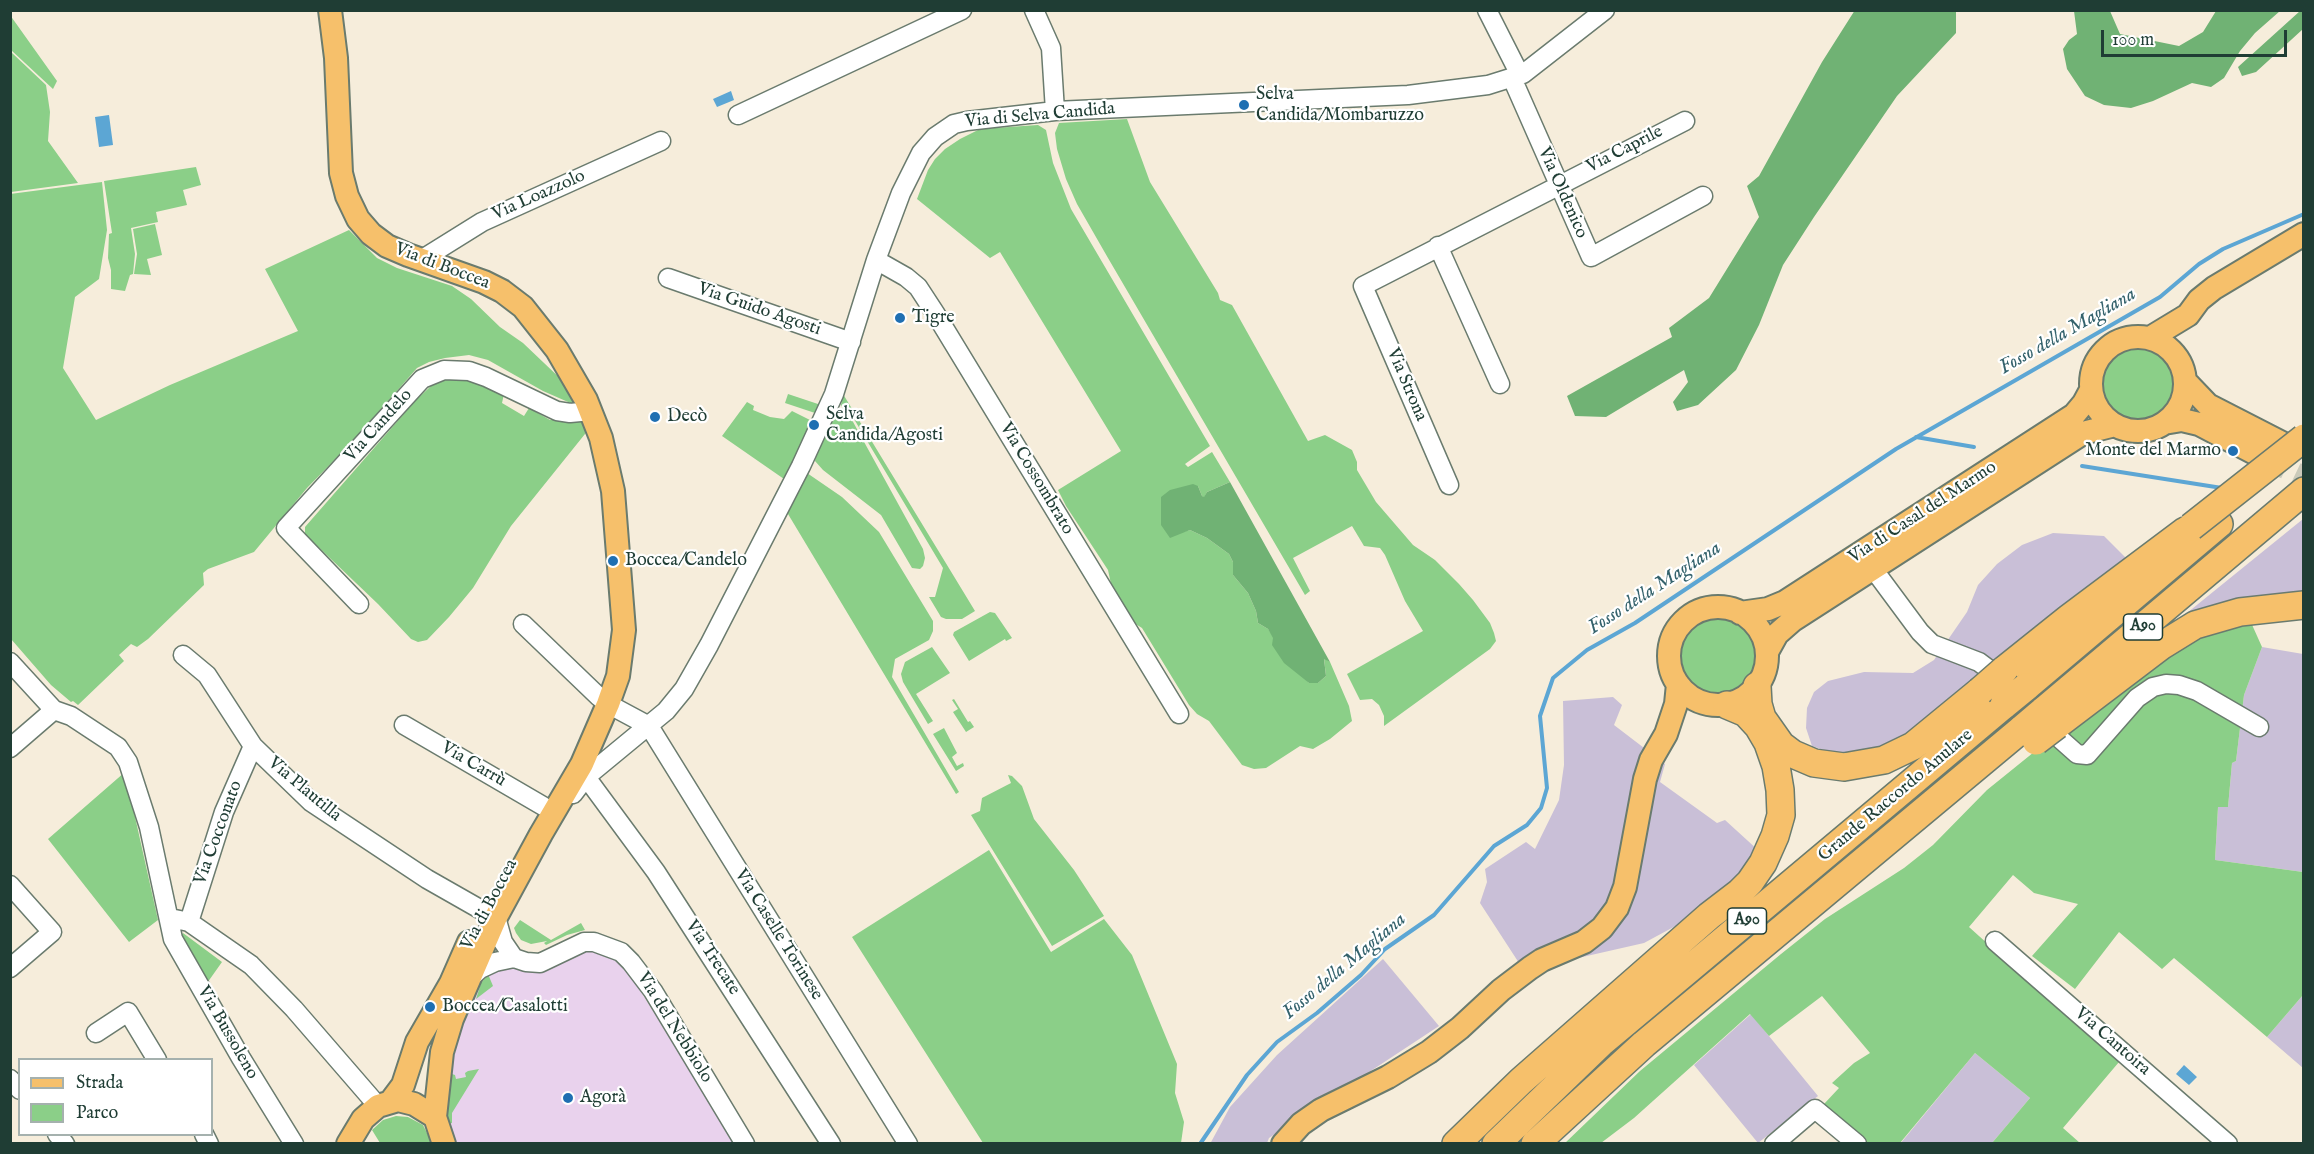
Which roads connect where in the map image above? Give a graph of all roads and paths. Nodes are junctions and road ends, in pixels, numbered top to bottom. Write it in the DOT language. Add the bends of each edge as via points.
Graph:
graph roads {
  1 [pos="330,10"];
  2 [pos="962,10"];
  3 [pos="1034,10"];
  4 [pos="1487,10"];
  5 [pos="1605,10"];
  6 [pos="1516,77"];
  7 [pos="1055,111"];
  8 [pos="738,115"];
  9 [pos="1685,121"];
  10 [pos="661,141"];
  11 [pos="1557,184"];
  12 [pos="1703,196"];
  13 [pos="2304,234"];
  14 [pos="1438,246"];
  15 [pos="421,260"];
  16 [pos="876,260"];
  17 [pos="668,278"];
  18 [pos="1363,286"];
  19 [pos="2188,315"];
  20 [pos="2150,338"];
  21 [pos="851,342"];
  22 [pos="2178,357"];
  23 [pos="2186,382"];
  24 [pos="1500,384"];
  25 [pos="2091,390"];
  26 [pos="591,411"];
  27 [pos="2164,423"];
  28 [pos="2115,425"];
  29 [pos="2297,445"];
  30 [pos="2266,459"];
  31 [pos="1449,485"];
  32 [pos="2304,491"];
  33 [pos="1874,570"];
  34 [pos="359,604"];
  35 [pos="2304,605"];
  36 [pos="1740,613"];
  37 [pos="523,624"];
  38 [pos="1767,652"];
  39 [pos="183,655"];
  40 [pos="10,662"];
  41 [pos="1991,676"];
  42 [pos="1678,684"];
  43 [pos="1757,686"];
  44 [pos="1714,704"];
  45 [pos="54,710"];
  46 [pos="606,710"];
  47 [pos="1179,714"];
  48 [pos="404,725"];
  49 [pos="649,726"];
  50 [pos="2259,727"];
  51 [pos="2044,728"];
  52 [pos="1666,734"];
  53 [pos="253,746"];
  54 [pos="10,748"];
  55 [pos="586,777"];
  56 [pos="543,806"];
  57 [pos="541,834"];
  58 [pos="10,885"];
  59 [pos="490,915"];
  60 [pos="170,918"];
  61 [pos="189,922"];
  62 [pos="1995,941"];
  63 [pos="514,958"];
  64 [pos="10,968"];
  65 [pos="470,978"];
  66 [pos="96,1033"];
  67 [pos="156,1058"];
  68 [pos="385,1104"];
  69 [pos="435,1117"];
  70 [pos="294,1143"];
  71 [pos="348,1143"];
  72 [pos="444,1143"];
  73 [pos="745,1143"];
  74 [pos="831,1143"];
  75 [pos="908,1143"];
  76 [pos="1283,1143"];
  77 [pos="1456,1143"];
  78 [pos="1496,1143"];
  79 [pos="1535,1143"];
  80 [pos="1774,1143"];
  81 [pos="1857,1143"];
  82 [pos="2228,1143"];
  1 -- 15 [label="main road, Via di Boccea" via="341,173 347,196 371,234"];
  2 -- 8 [label="street"];
  3 -- 7 [label="street" via="1051,48"];
  4 -- 6 [label="street, Via Oldenico"];
  5 -- 6 [label="street, Via di Selva Candida"];
  6 -- 7 [label="street, Via di Selva Candida" via="1488,85 1408,95"];
  6 -- 11 [label="street, Via Oldenico"];
  7 -- 16 [label="street, Via di Selva Candida" via="967,121 954,124 935,137 913,168"];
  9 -- 11 [label="street, Via Caprile"];
  10 -- 15 [label="street, Via Loazzolo" via="482,222"];
  11 -- 12 [label="street, Via Oldenico" via="1590,257"];
  11 -- 14 [label="street, Via Caprile"];
  13 -- 19 [label="main road" via="2208,292"];
  14 -- 18 [label="street, Via Caprile"];
  14 -- 24 [label="street"];
  15 -- 26 [label="main road, Via di Boccea" via="484,282 523,307 557,350"];
  16 -- 21 [label="street, Via di Selva Candida"];
  16 -- 47 [label="street, Via Cossombrato" via="918,287 932,307"];
  17 -- 21 [label="street, Via Guido Agosti"];
  18 -- 31 [label="street, Via Strona"];
  19 -- 20 [label="main road"];
  19 -- 22 [label="main road"];
  20 -- 22 [label="main road"];
  20 -- 25 [label="main road" via="2126,338 2104,350 2091,372"];
  21 -- 49 [label="street, Via di Selva Candida" via="834,394 801,466 709,645 684,689"];
  22 -- 23 [label="main road"];
  23 -- 27 [label="main road" via="2180,405"];
  23 -- 29 [label="main road" via="2208,405"];
  25 -- 28 [label="main road" via="2098,409"];
  25 -- 36 [label="main road, Via di Casal del Marmo" via="2073,415 1785,602"];
  26 -- 34 [label="street, Via Candelo" via="557,411 469,371 444,370 422,379 286,528"];
  26 -- 46 [label="main road, Via di Boccea" via="611,478 624,630 621,663"];
  27 -- 28 [label="main road" via="2140,431"];
  27 -- 30 [label="main road" via="2182,420 2199,424"];
  28 -- 33 [label="main road, Via di Casal del Marmo" via="2083,433"];
  29 -- 41 [label="highway, bridge"];
  29 -- 78 [label="highway, Grande Raccordo Anulare / A90, bridge" via="2219,524 1601,1043"];
  32 -- 51 [label="highway, Grande Raccordo Anulare / A90" via="2242,543"];
  33 -- 38 [label="main road, Via di Casal del Marmo" via="1786,626"];
  33 -- 41 [label="street" via="1932,644 1979,662"];
  35 -- 51 [label="highway" via="2230,614 2188,629"];
  36 -- 38 [label="main road" via="1758,629"];
  36 -- 42 [label="main road" via="1709,608 1682,624 1673,638 1670,654"];
  37 -- 46 [label="street"];
  38 -- 43 [label="main road"];
  39 -- 53 [label="street, Via Plautilla" via="207,675"];
  40 -- 45 [label="street"];
  41 -- 43 [label="highway" via="1925,738 1905,751 1874,763 1844,767 1814,763 1781,745 1762,718"];
  42 -- 44 [label="main road" via="1688,695"];
  42 -- 52 [label="main road"];
  43 -- 44 [label="main road" via="1744,698"];
  44 -- 52 [label="main road" via="1682,715"];
  44 -- 77 [label="highway" via="1746,713 1773,754 1780,815 1763,863 1739,893 1521,1081"];
  45 -- 54 [label="street"];
  45 -- 60 [label="street, Via Bussoleno" via="71,716 118,747 128,762 149,827"];
  46 -- 49 [label="street"];
  46 -- 56 [label="main road, Via di Boccea"];
  46 -- 57 [label="main road, Via di Boccea" via="582,764"];
  48 -- 56 [label="street, Via Carrù"];
  49 -- 55 [label="street, Via di Selva Candida"];
  49 -- 75 [label="street, Via Caselle Torinese"];
  50 -- 51 [label="street" via="2197,691 2166,684 2137,698 2087,755 2077,754"];
  51 -- 79 [label="highway, Grande Raccordo Anulare / A90" via="1812,903 1644,1044"];
  52 -- 76 [label="main road" via="1645,779 1624,887 1617,908 1602,928 1584,942 1530,968 1429,1052 1321,1110"];
  53 -- 59 [label="street, Via Plautilla" via="321,809"];
  53 -- 61 [label="street, Via Cocconato" via="224,812"];
  55 -- 57 [label="street, Via di Selva Candida"];
  55 -- 74 [label="street, Via Trecate" via="650,863"];
  56 -- 59 [label="main road, Via di Boccea"];
  57 -- 59 [label="main road, Via di Boccea"];
  58 -- 64 [label="street" via="52,932"];
  59 -- 63 [label="street"];
  59 -- 65 [label="main road, Via di Boccea"];
  59 -- 68 [label="main road, Via di Boccea" via="417,1042 403,1085"];
  60 -- 61 [label="street"];
  60 -- 70 [label="street, Via Bussoleno" via="176,944"];
  61 -- 68 [label="street" via="271,985"];
  62 -- 82 [label="street, Via Cantoira"];
  63 -- 65 [label="street, Via del Nebbiolo" via="495,962"];
  63 -- 73 [label="street, Via del Nebbiolo" via="540,963 584,942 621,952 653,991"];
  65 -- 69 [label="main road, Via di Boccea" via="442,1052"];
  66 -- 67 [label="street" via="128,1012"];
  68 -- 69 [label="main road" via="398,1100 414,1104"];
  68 -- 71 [label="main road, Via di Boccea" via="363,1119"];
  69 -- 72 [label="main road"];
  80 -- 81 [label="street" via="1815,1109"];
}
